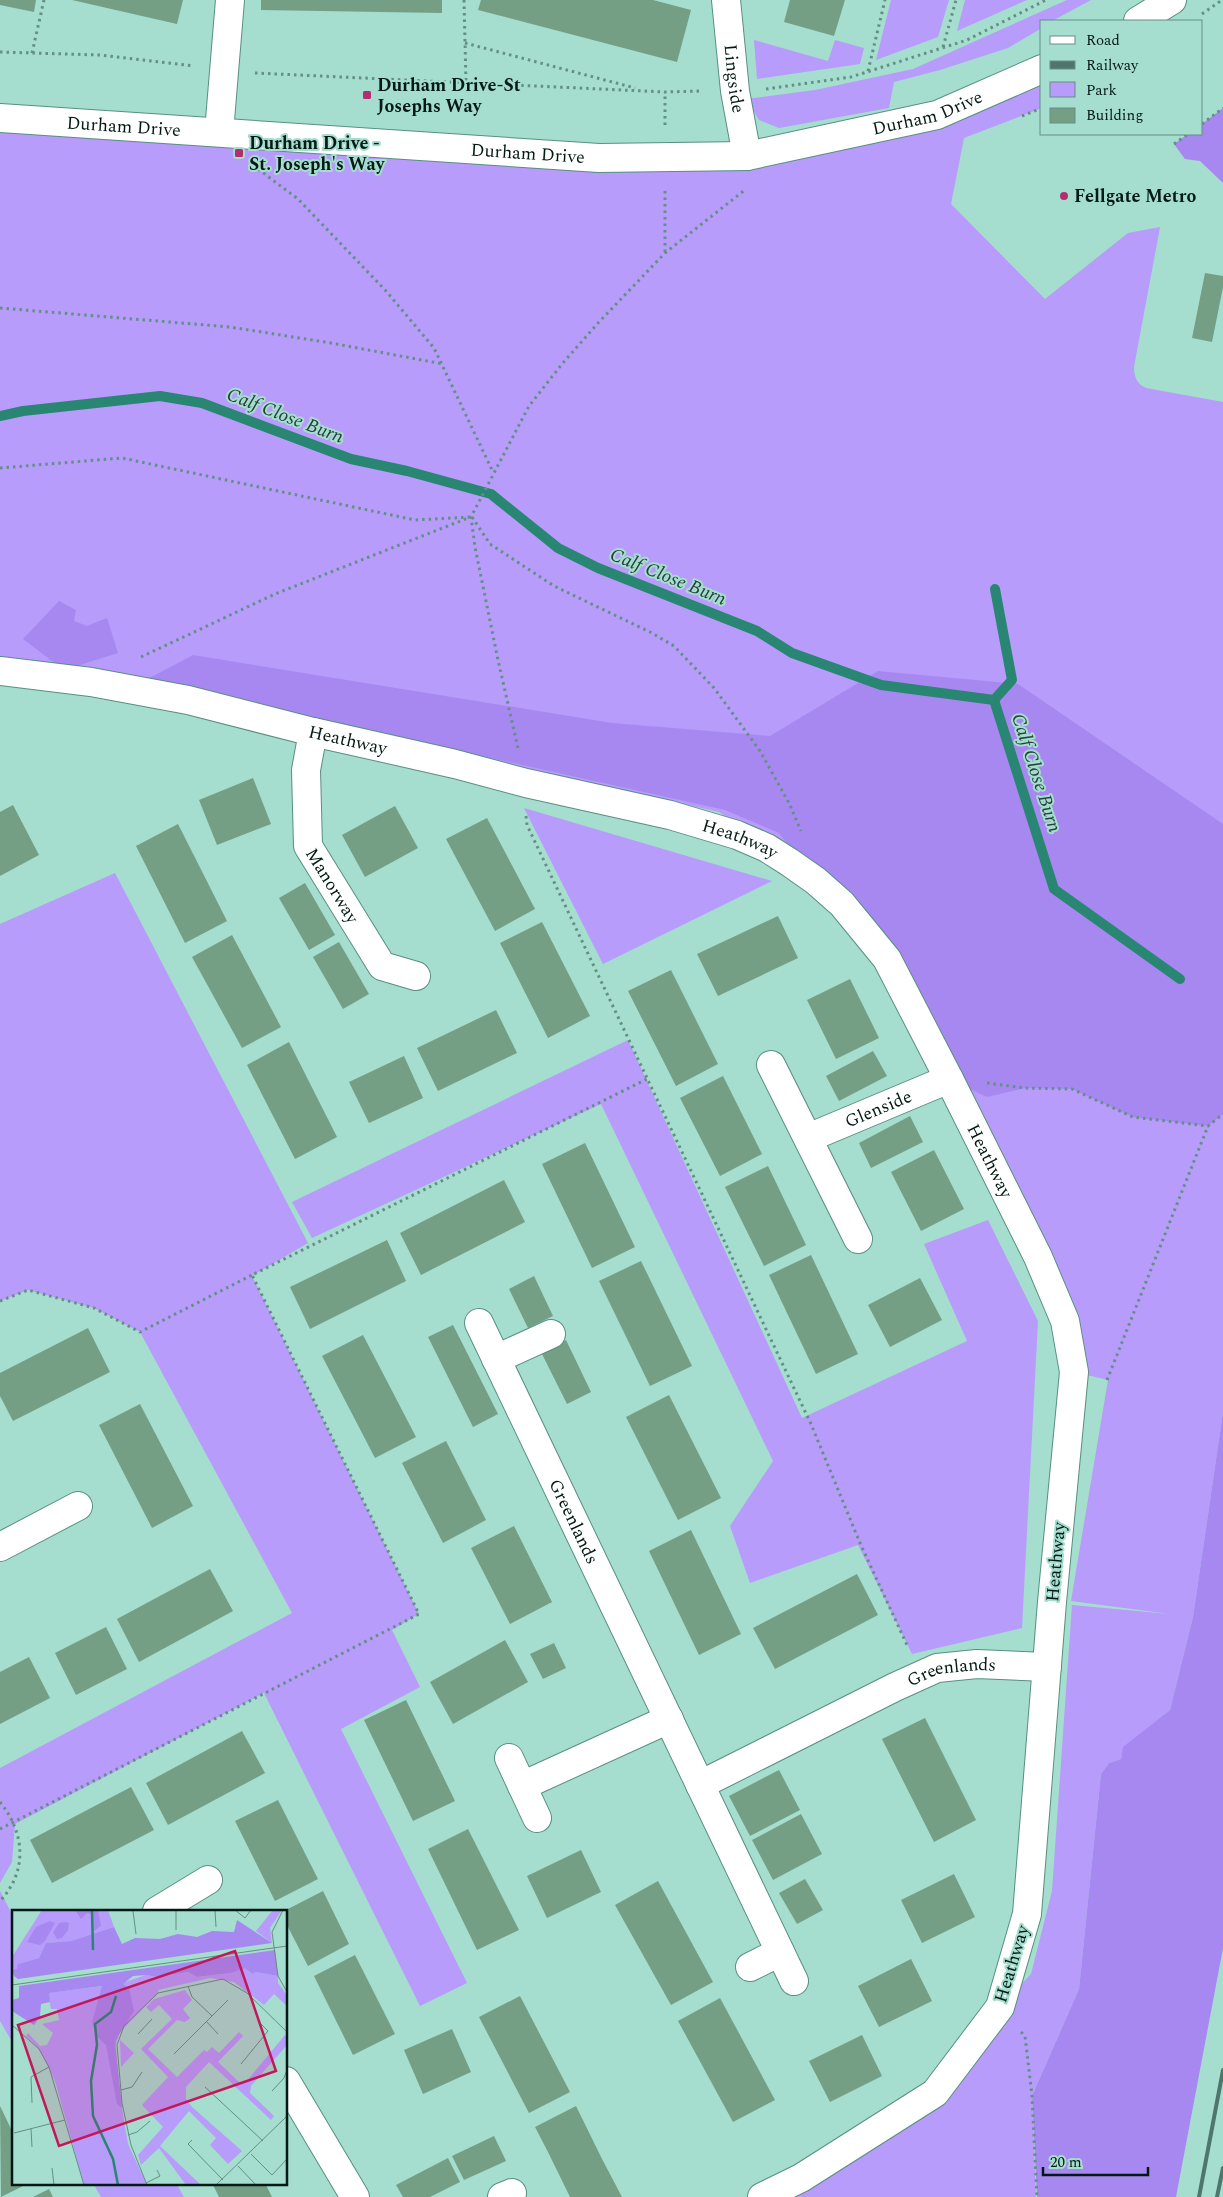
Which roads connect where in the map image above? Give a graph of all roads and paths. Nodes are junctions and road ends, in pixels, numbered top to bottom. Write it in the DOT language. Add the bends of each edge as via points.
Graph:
graph roads {
  1 [pos="44,0"];
  2 [pos="230,0"];
  3 [pos="464,0"];
  4 [pos="726,0"];
  5 [pos="885,0"];
  6 [pos="956,0"];
  7 [pos="1046,0"];
  8 [pos="1172,0"];
  9 [pos="1222,0"];
  10 [pos="1200,16"];
  11 [pos="1140,20"];
  12 [pos="465,43"];
  13 [pos="942,48"];
  14 [pos="0,52"];
  15 [pos="32,53"];
  16 [pos="225,70"];
  17 [pos="1040,70"];
  18 [pos="868,71"];
  19 [pos="466,83"];
  20 [pos="640,89"];
  21 [pos="735,91"];
  22 [pos="1223,108"];
  23 [pos="1040,109"];
  24 [pos="0,118"];
  25 [pos="1016,118"];
  26 [pos="1203,123"];
  27 [pos="219,132"];
  28 [pos="1187,135"];
  29 [pos="1174,144"];
  30 [pos="747,156"];
  31 [pos="665,157"];
  32 [pos="254,165"];
  33 [pos="755,188"];
  34 [pos="665,253"];
  35 [pos="0,308"];
  36 [pos="443,364"];
  37 [pos="0,468"];
  38 [pos="493,472"];
  39 [pos="471,517"];
  40 [pos="138,659"];
  41 [pos="0,671"];
  42 [pos="313,732"];
  43 [pos="526,783"];
  44 [pos="816,880"];
  45 [pos="416,976"];
  46 [pos="771,1065"];
  47 [pos="647,1079"];
  48 [pos="949,1079"];
  49 [pos="1223,1114"];
  50 [pos="1208,1126"];
  51 [pos="808,1138"];
  52 [pos="858,1239"];
  53 [pos="252,1275"];
  54 [pos="0,1300"];
  55 [pos="479,1323"];
  56 [pos="550,1334"];
  57 [pos="496,1359"];
  58 [pos="1074,1372"];
  59 [pos="78,1506"];
  60 [pos="0,1547"];
  61 [pos="1047,1667"];
  62 [pos="921,1676"];
  63 [pos="669,1719"];
  64 [pos="509,1758"];
  65 [pos="700,1785"];
  66 [pos="522,1786"];
  67 [pos="0,1802"];
  68 [pos="537,1818"];
  69 [pos="14,1822"];
  70 [pos="0,1830"];
  71 [pos="208,1880"];
  72 [pos="0,1901"];
  73 [pos="174,1907"];
  74 [pos="780,1952"];
  75 [pos="750,1967"];
  76 [pos="794,1981"];
  77 [pos="1000,2007"];
  78 [pos="288,2085"];
  79 [pos="354,2197"];
  80 [pos="762,2197"];
  81 [pos="1037,2197"];
  1 -- 15 [label="path"];
  2 -- 16 [label="street"];
  3 -- 12 [label="path"];
  4 -- 21 [label="street, Lingside"];
  5 -- 18 [label="path"];
  6 -- 13 [label="path"];
  7 -- 13 [label="path" via="967,40"];
  8 -- 11 [label="street"];
  9 -- 10 [label="path"];
  12 -- 19 [label="path"];
  12 -- 20 [label="path"];
  13 -- 18 [label="path"];
  14 -- 15 [label="path"];
  15 -- 16 [label="path" via="99,55"];
  16 -- 19 [label="path"];
  16 -- 27 [label="street"];
  17 -- 30 [label="street, Durham Drive" via="937,115"];
  18 -- 21 [label="path" via="851,77"];
  19 -- 20 [label="path"];
  20 -- 21 [label="path"];
  21 -- 30 [label="street, Lingside"];
  22 -- 26 [label="path"];
  23 -- 25 [label="path"];
  24 -- 27 [label="street, Durham Drive"];
  27 -- 31 [label="street, Durham Drive" via="599,158"];
  28 -- 29 [label="path"];
  30 -- 31 [label="street, Durham Drive"];
  31 -- 34 [label="path"];
  32 -- 36 [label="path" via="298,199 386,290 434,348"];
  33 -- 34 [label="path" via="745,190"];
  34 -- 38 [label="path" via="599,322 529,406"];
  35 -- 36 [label="path" via="230,327"];
  36 -- 38 [label="path"];
  37 -- 39 [label="path" via="122,458 415,520"];
  38 -- 39 [label="path"];
  39 -- 40 [label="path" via="275,594"];
  39 -- 43 [label="path" via="498,660"];
  39 -- 44 [label="path" via="490,544 554,586 674,646 707,681 760,751 810,850"];
  41 -- 42 [label="street, Heathway" via="91,682 188,700"];
  42 -- 43 [label="street, Heathway"];
  42 -- 45 [label="street, Manorway" via="306,770 308,846 382,966"];
  43 -- 44 [label="street, Heathway" via="670,815 737,835 767,848"];
  43 -- 47 [label="path" via="527,825"];
  44 -- 48 [label="street, Heathway" via="842,904 887,959"];
  46 -- 51 [label="street"];
  47 -- 53 [label="path"];
  47 -- 62 [label="path" via="811,1424 860,1543"];
  48 -- 50 [label="path" via="1025,1088 1072,1089 1132,1117"];
  48 -- 51 [label="street, Glenside"];
  48 -- 58 [label="street, Heathway" via="1038,1257 1065,1321"];
  49 -- 50 [label="path"];
  50 -- 58 [label="path" via="1108,1380"];
  51 -- 52 [label="street"];
  53 -- 54 [label="path" via="140,1332 94,1308 28,1290"];
  53 -- 69 [label="path" via="419,1614"];
  55 -- 57 [label="street, Greenlands"];
  56 -- 57 [label="street"];
  57 -- 63 [label="street, Greenlands"];
  58 -- 61 [label="street, Heathway"];
  59 -- 60 [label="street"];
  61 -- 62 [label="street, Greenlands" via="977,1664 937,1668"];
  61 -- 77 [label="street, Heathway" via="1028,1914"];
  62 -- 65 [label="street, Greenlands"];
  63 -- 65 [label="street, Greenlands"];
  63 -- 66 [label="street"];
  64 -- 66 [label="street"];
  65 -- 74 [label="street, Greenlands"];
  66 -- 68 [label="street"];
  67 -- 69 [label="path"];
  69 -- 70 [label="path"];
  69 -- 72 [label="path" via="20,1845 19,1869 9,1891"];
  71 -- 73 [label="street"];
  74 -- 75 [label="street"];
  74 -- 76 [label="street, Greenlands"];
  77 -- 80 [label="street, Heathway" via="935,2093 801,2178"];
  77 -- 81 [label="path" via="1025,2036 1032,2096"];
  78 -- 79 [label="street"];
}
